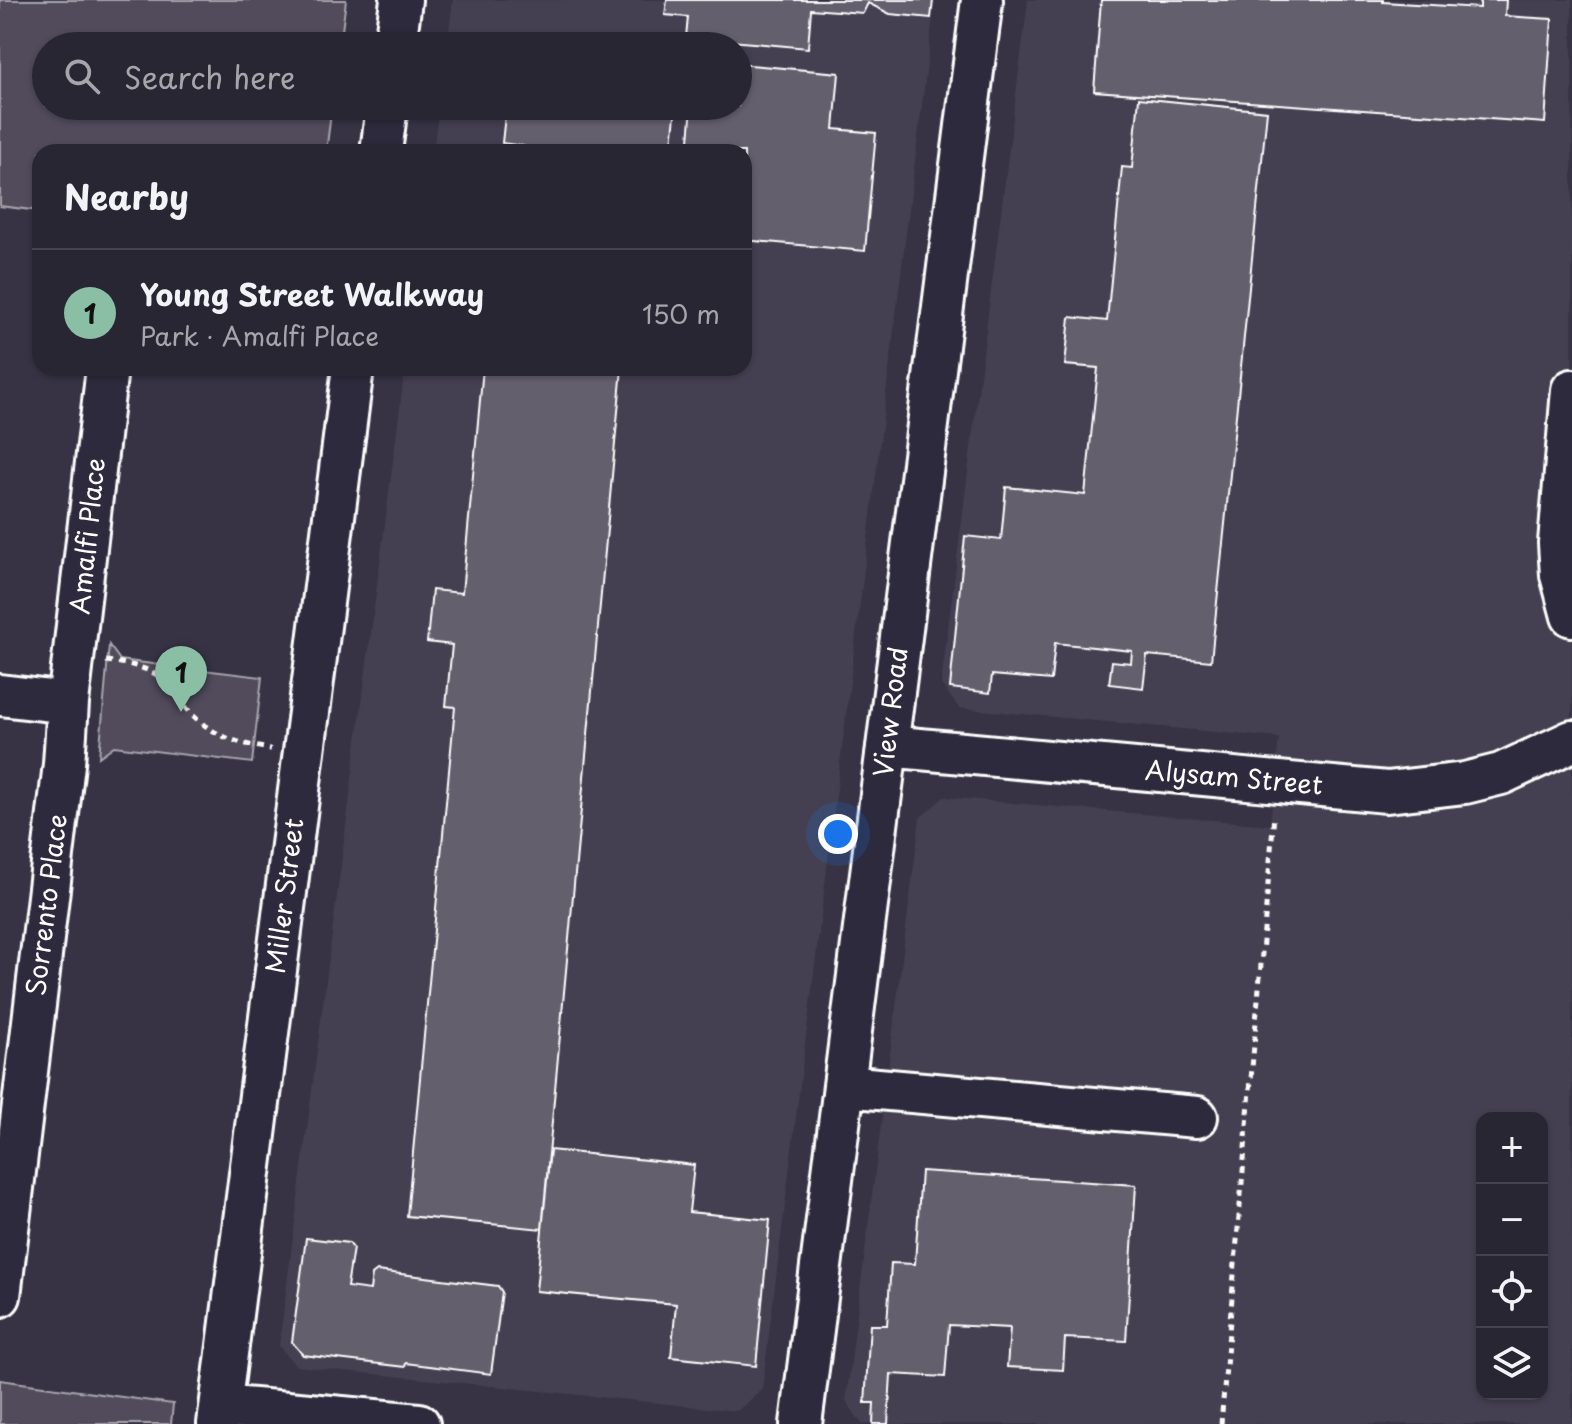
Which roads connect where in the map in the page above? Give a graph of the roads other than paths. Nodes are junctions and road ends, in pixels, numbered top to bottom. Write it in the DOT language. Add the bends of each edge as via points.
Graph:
graph roads {
  1 [pos="401,0"];
  2 [pos="982,0"];
  3 [pos="397,32"];
  4 [pos="385,120"];
  5 [pos="382,144"];
  6 [pos="106,376"];
  7 [pos="352,376"];
  8 [pos="1572,390"];
  9 [pos="1572,616"];
  10 [pos="0,695"];
  11 [pos="68,703"];
  12 [pos="1572,741"];
  13 [pos="887,746"];
  14 [pos="844,1086"];
  15 [pos="1197,1117"];
  16 [pos="0,1296"];
  17 [pos="219,1415"];
  18 [pos="419,1424"];
  19 [pos="801,1424"];
  1 -- 3 [label="street"];
  2 -- 13 [label="street, View Road"];
  4 -- 5 [label="street"];
  6 -- 11 [label="street, Amalfi Place"];
  7 -- 17 [label="street, Miller Street"];
  8 -- 9 [label="street" via="1559,543"];
  10 -- 11 [label="street"];
  11 -- 16 [label="street, Sorrento Place"];
  12 -- 13 [label="street, Alysam Street" via="1501,774 1387,792"];
  13 -- 14 [label="street, View Road"];
  14 -- 15 [label="street"];
  14 -- 19 [label="street, View Road"];
  17 -- 18 [label="street"];
}
